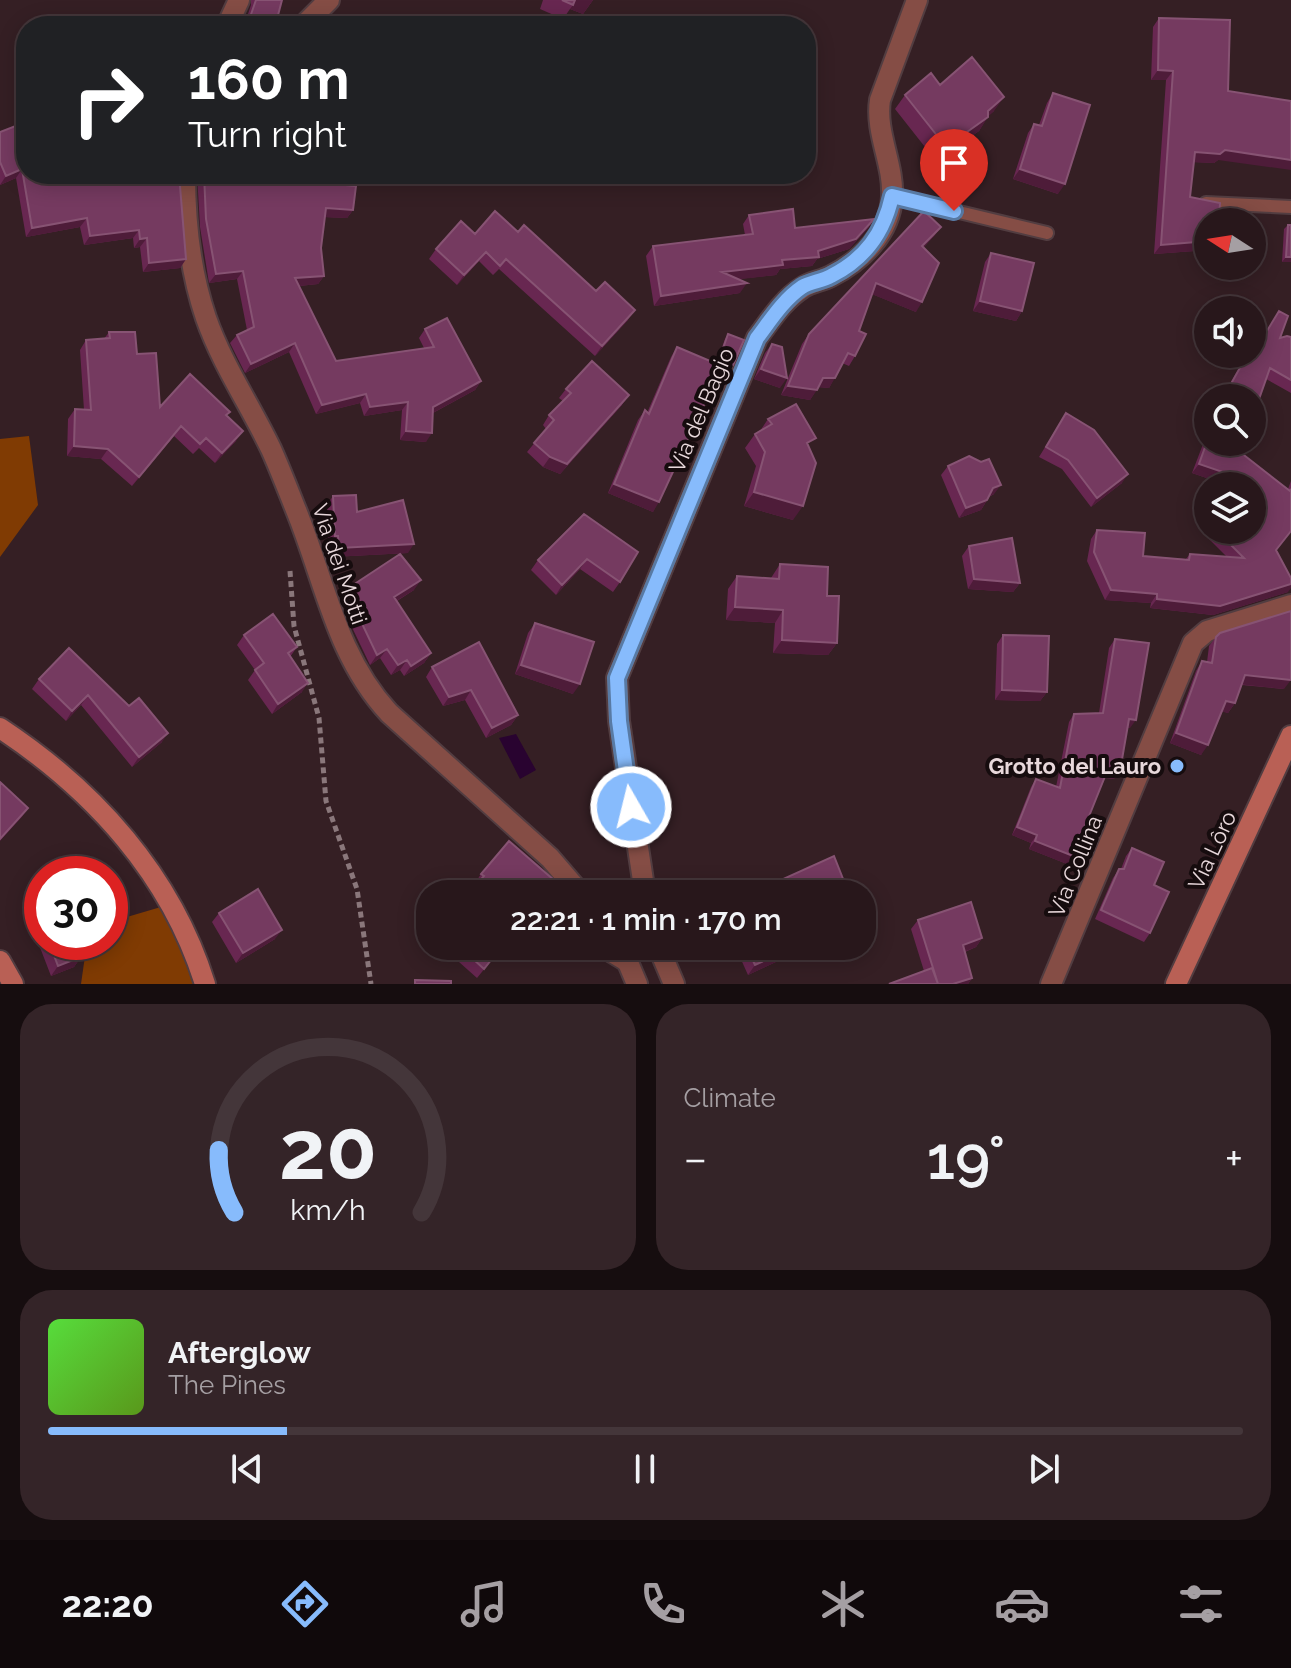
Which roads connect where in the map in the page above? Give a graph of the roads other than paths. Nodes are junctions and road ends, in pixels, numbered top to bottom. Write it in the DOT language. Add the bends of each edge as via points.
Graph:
graph roads {
  1 [pos="329,0"];
  2 [pos="917,0"];
  3 [pos="313,16"];
  4 [pos="185,184"];
  5 [pos="892,196"];
  6 [pos="1197,202"];
  7 [pos="1291,207"];
  8 [pos="1047,233"];
  9 [pos="1291,605"];
  10 [pos="0,728"];
  11 [pos="1291,736"];
  12 [pos="569,880"];
  13 [pos="643,880"];
  14 [pos="613,960"];
  15 [pos="664,960"];
  16 [pos="0,961"];
  17 [pos="634,976"];
  18 [pos="13,984"];
  19 [pos="205,984"];
  20 [pos="674,984"];
  21 [pos="1051,984"];
  22 [pos="1176,984"];
  1 -- 3 [label="street"];
  2 -- 5 [label="street, Via del Bagio" via="877,117"];
  4 -- 12 [label="street, Via dei Motti" via="186,229 207,320 271,449 351,661 389,713"];
  5 -- 8 [label="lane"];
  5 -- 13 [label="street, Via del Bagio" via="877,239 848,267 803,287 757,338 622,664 617,678 619,721"];
  6 -- 7 [label="lane"];
  9 -- 21 [label="street, Via Collina" via="1207,631 1193,643"];
  10 -- 19 [label="street" via="80,787 123,835 183,925"];
  11 -- 22 [label="street, Via Lôro"];
  14 -- 17 [label="lane"];
  15 -- 20 [label="street"];
  16 -- 18 [label="street"];
}
